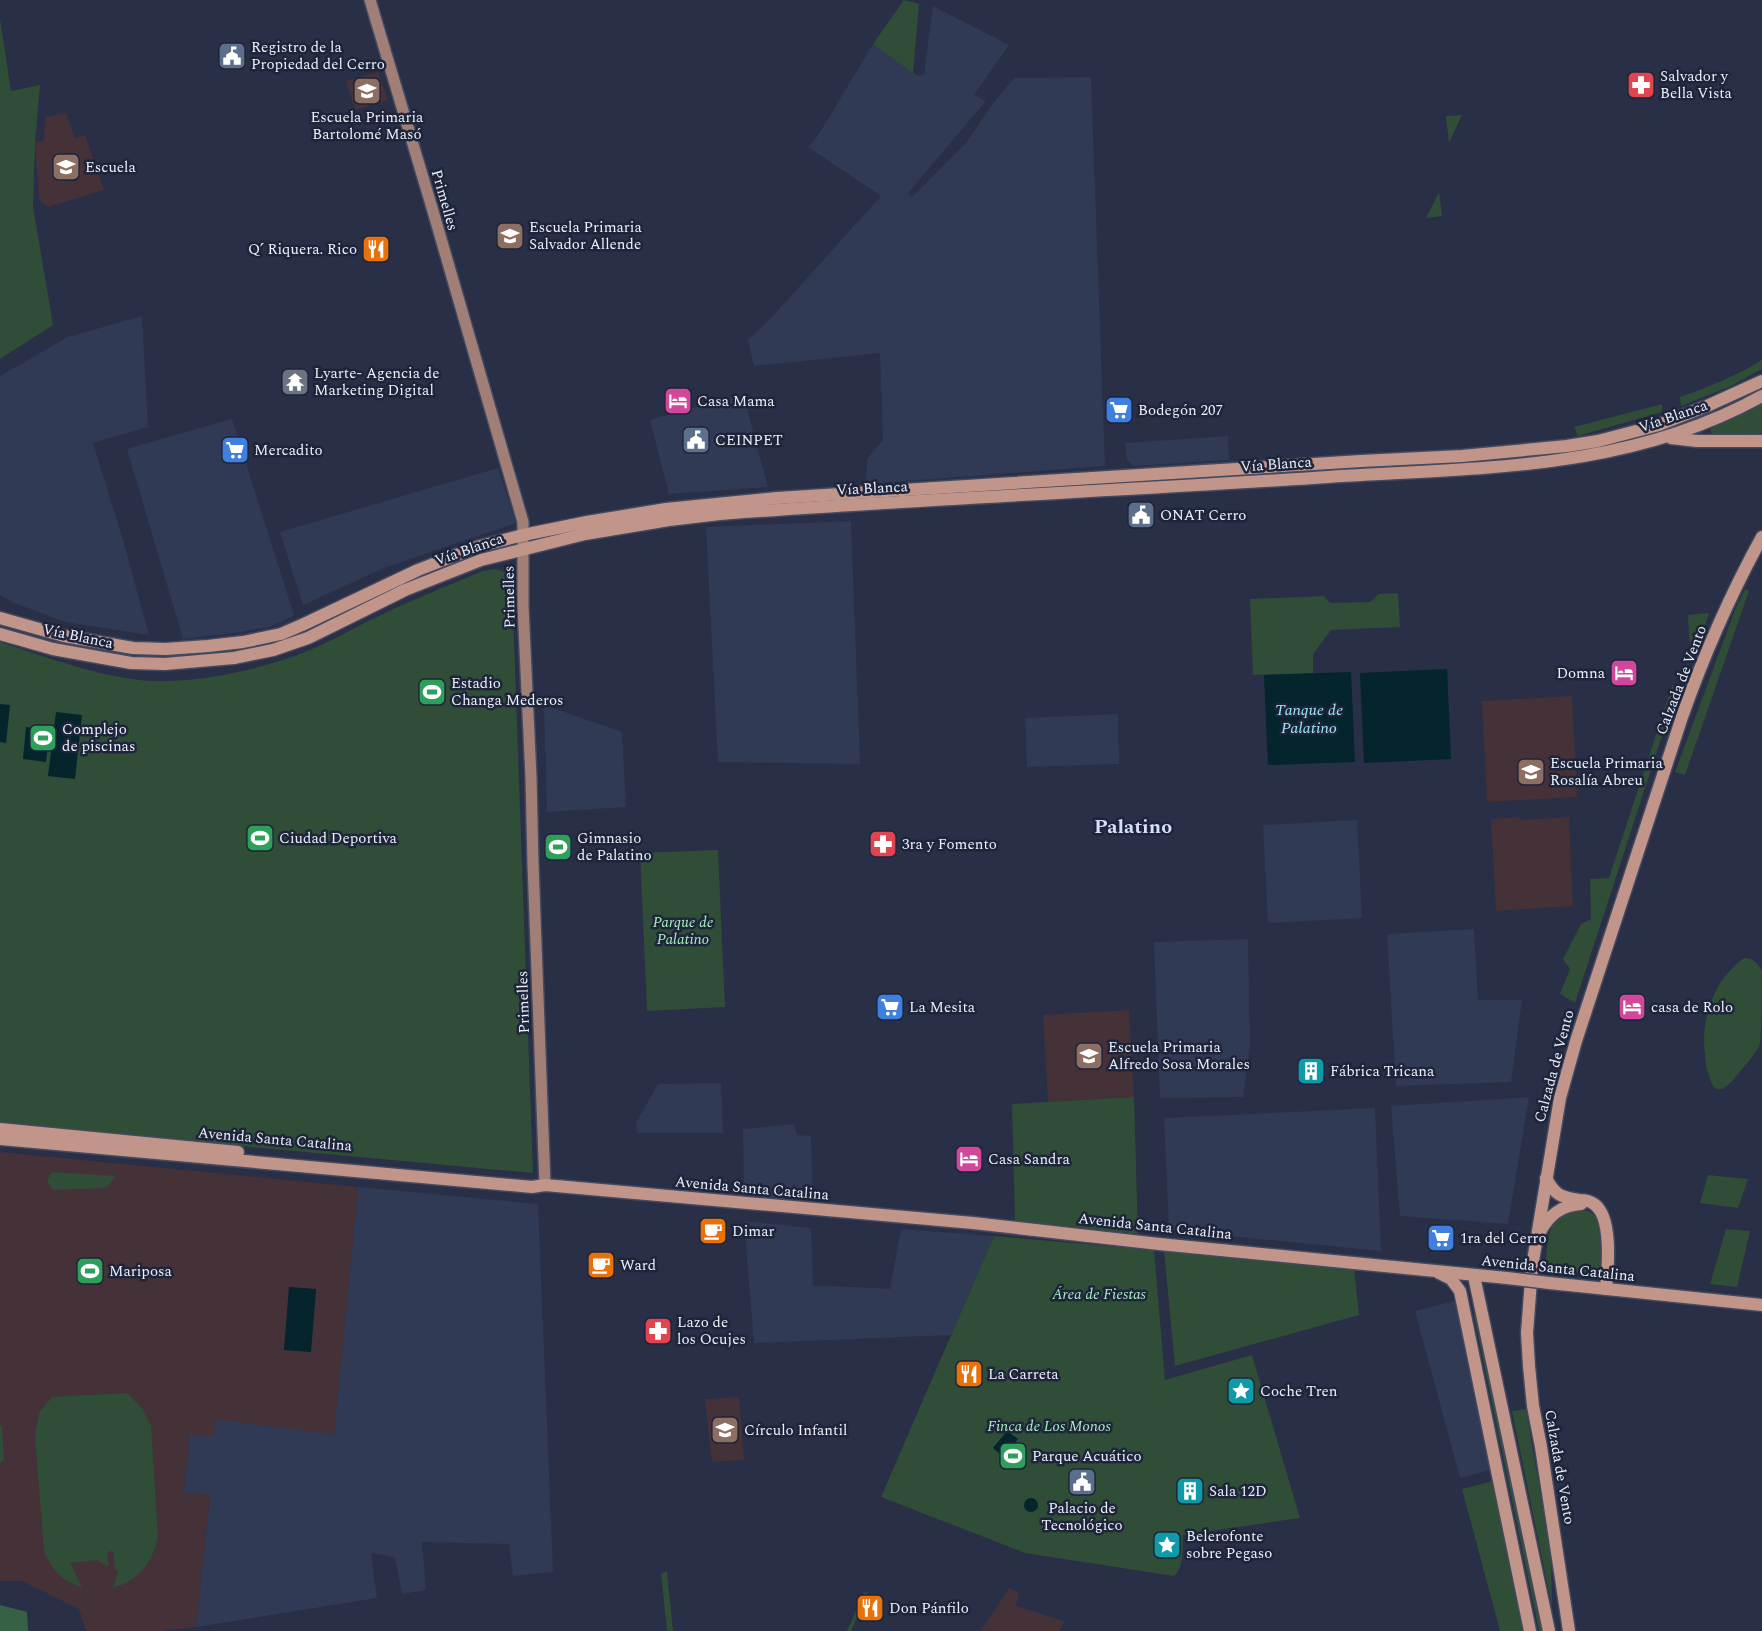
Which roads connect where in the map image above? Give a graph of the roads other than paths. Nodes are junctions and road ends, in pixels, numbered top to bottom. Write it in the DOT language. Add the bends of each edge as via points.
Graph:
graph roads {
  1 [pos="370,0"];
  2 [pos="1762,381"];
  3 [pos="1762,396"];
  4 [pos="1668,437"];
  5 [pos="1762,441"];
  6 [pos="524,535"];
  7 [pos="1762,537"];
  8 [pos="523,548"];
  9 [pos="0,618"];
  10 [pos="0,634"];
  11 [pos="0,1129"];
  12 [pos="0,1139"];
  13 [pos="1546,1178"];
  14 [pos="545,1185"];
  15 [pos="1604,1220"];
  16 [pos="1536,1239"];
  17 [pos="1435,1271"];
  18 [pos="1474,1276"];
  19 [pos="1606,1289"];
  20 [pos="1460,1292"];
  21 [pos="1762,1305"];
  22 [pos="1559,1560"];
  23 [pos="1530,1631"];
  24 [pos="1549,1631"];
  25 [pos="1562,1631"];
  26 [pos="1569,1631"];
  1 -- 6 [label="main road, Primelles" via="523,522"];
  2 -- 6 [label="main road, Vía Blanca" via="1651,427 1566,446 1462,456 777,498 666,509"];
  3 -- 4 [label="main road, Vía Blanca"];
  4 -- 5 [label="main road" via="1697,441"];
  4 -- 8 [label="main road, Vía Blanca" via="1567,460 1462,470 720,514 585,534"];
  6 -- 8 [label="main road, Primelles"];
  6 -- 9 [label="main road, Vía Blanca" via="477,547 418,570 281,634 243,642 166,649 133,648 64,636"];
  7 -- 13 [label="main road, Calzada de Vento" via="1714,635 1682,717 1576,1041 1560,1098"];
  8 -- 10 [label="main road, Vía Blanca" via="481,560 405,590 308,638 234,658 165,664 131,663 54,649"];
  8 -- 14 [label="main road, Primelles"];
  11 -- 14 [label="main road, Avenida Santa Catalina" via="532,1180"];
  12 -- 14 [label="main road, Avenida Santa Catalina" via="532,1187"];
  13 -- 15 [label="main road" via="1552,1190 1560,1196 1593,1203"];
  13 -- 16 [label="main road, Calzada de Vento"];
  14 -- 17 [label="main road, Avenida Santa Catalina" via="973,1223"];
  15 -- 16 [label="main road" via="1588,1205 1566,1206 1551,1216"];
  15 -- 19 [label="main road" via="1607,1232"];
  16 -- 22 [label="main road, Calzada de Vento" via="1527,1333 1529,1366"];
  17 -- 18 [label="main road, Avenida Santa Catalina"];
  17 -- 20 [label="main road" via="1451,1279"];
  18 -- 19 [label="main road, Avenida Santa Catalina, bridge"];
  18 -- 20 [label="main road" via="1467,1279"];
  18 -- 24 [label="main road"];
  19 -- 21 [label="main road, Avenida Santa Catalina"];
  20 -- 23 [label="main road"];
  22 -- 25 [label="main road"];
  22 -- 26 [label="main road, Calzada de Vento"];
}
